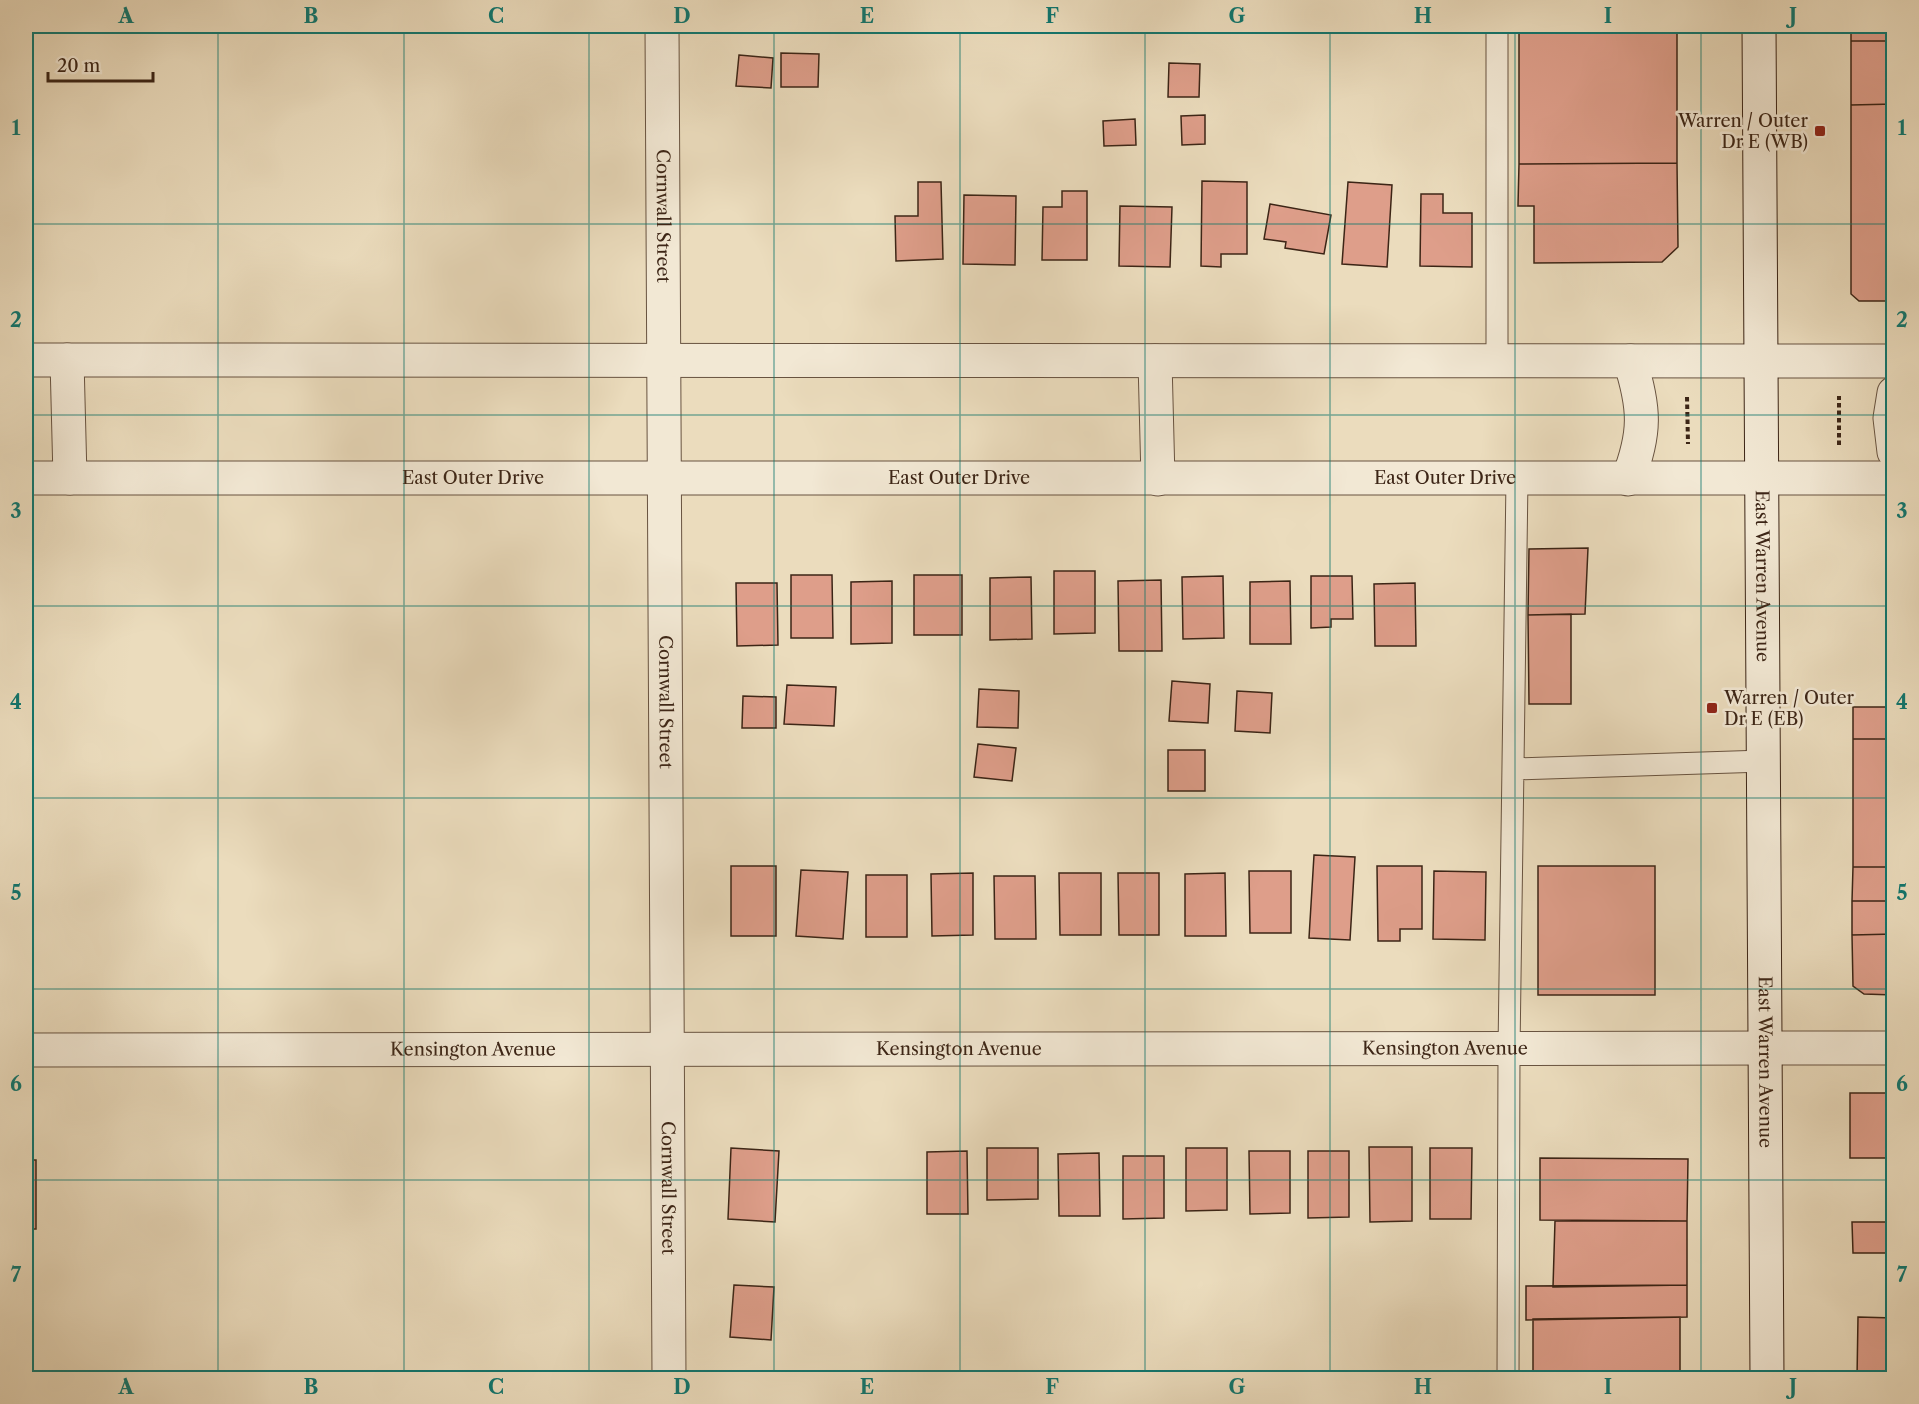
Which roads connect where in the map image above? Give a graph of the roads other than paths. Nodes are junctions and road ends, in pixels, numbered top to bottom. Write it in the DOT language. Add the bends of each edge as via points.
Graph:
graph roads {
  1 [pos="662,26"];
  2 [pos="1497,26"];
  3 [pos="1759,26"];
  4 [pos="26,360"];
  5 [pos="67,360"];
  6 [pos="664,360"];
  7 [pos="1155,361"];
  8 [pos="1497,361"];
  9 [pos="1630,361"];
  10 [pos="1761,361"];
  11 [pos="1893,361"];
  12 [pos="1893,393"];
  13 [pos="1893,452"];
  14 [pos="26,478"];
  15 [pos="70,478"];
  16 [pos="665,478"];
  17 [pos="1893,478"];
  18 [pos="1158,479"];
  19 [pos="1517,479"];
  20 [pos="1628,479"];
  21 [pos="1762,479"];
  22 [pos="1764,761"];
  23 [pos="1513,769"];
  24 [pos="1893,1048"];
  25 [pos="1765,1049"];
  26 [pos="26,1050"];
  27 [pos="667,1050"];
  28 [pos="1509,1050"];
  29 [pos="669,1378"];
  30 [pos="1508,1378"];
  31 [pos="1767,1378"];
  1 -- 6 [label="street, Cornwall Street"];
  2 -- 8 [label="lane"];
  3 -- 10 [label="street, East Warren Avenue"];
  4 -- 5 [label="street"];
  5 -- 6 [label="street"];
  5 -- 15 [label="street"];
  6 -- 7 [label="street"];
  6 -- 16 [label="street, Cornwall Street"];
  7 -- 8 [label="street"];
  7 -- 18 [label="street"];
  8 -- 9 [label="street"];
  9 -- 10 [label="street"];
  9 -- 20 [label="street" via="1643,422 1639,452"];
  10 -- 11 [label="street"];
  10 -- 21 [label="street, East Warren Avenue"];
  12 -- 13 [label="street"];
  14 -- 15 [label="street, East Outer Drive"];
  15 -- 16 [label="street, East Outer Drive"];
  16 -- 18 [label="street, East Outer Drive"];
  16 -- 27 [label="street, Cornwall Street"];
  17 -- 21 [label="street, East Outer Drive"];
  18 -- 19 [label="street, East Outer Drive"];
  19 -- 20 [label="street, East Outer Drive"];
  19 -- 23 [label="lane"];
  20 -- 21 [label="street, East Outer Drive"];
  21 -- 22 [label="street, East Warren Avenue"];
  22 -- 23 [label="lane"];
  22 -- 25 [label="street, East Warren Avenue"];
  23 -- 28 [label="lane"];
  24 -- 25 [label="street, Kensington Avenue"];
  25 -- 28 [label="street, Kensington Avenue"];
  25 -- 31 [label="street, East Warren Avenue"];
  26 -- 27 [label="street, Kensington Avenue"];
  27 -- 28 [label="street, Kensington Avenue"];
  27 -- 29 [label="street, Cornwall Street"];
  28 -- 30 [label="lane"];
}
